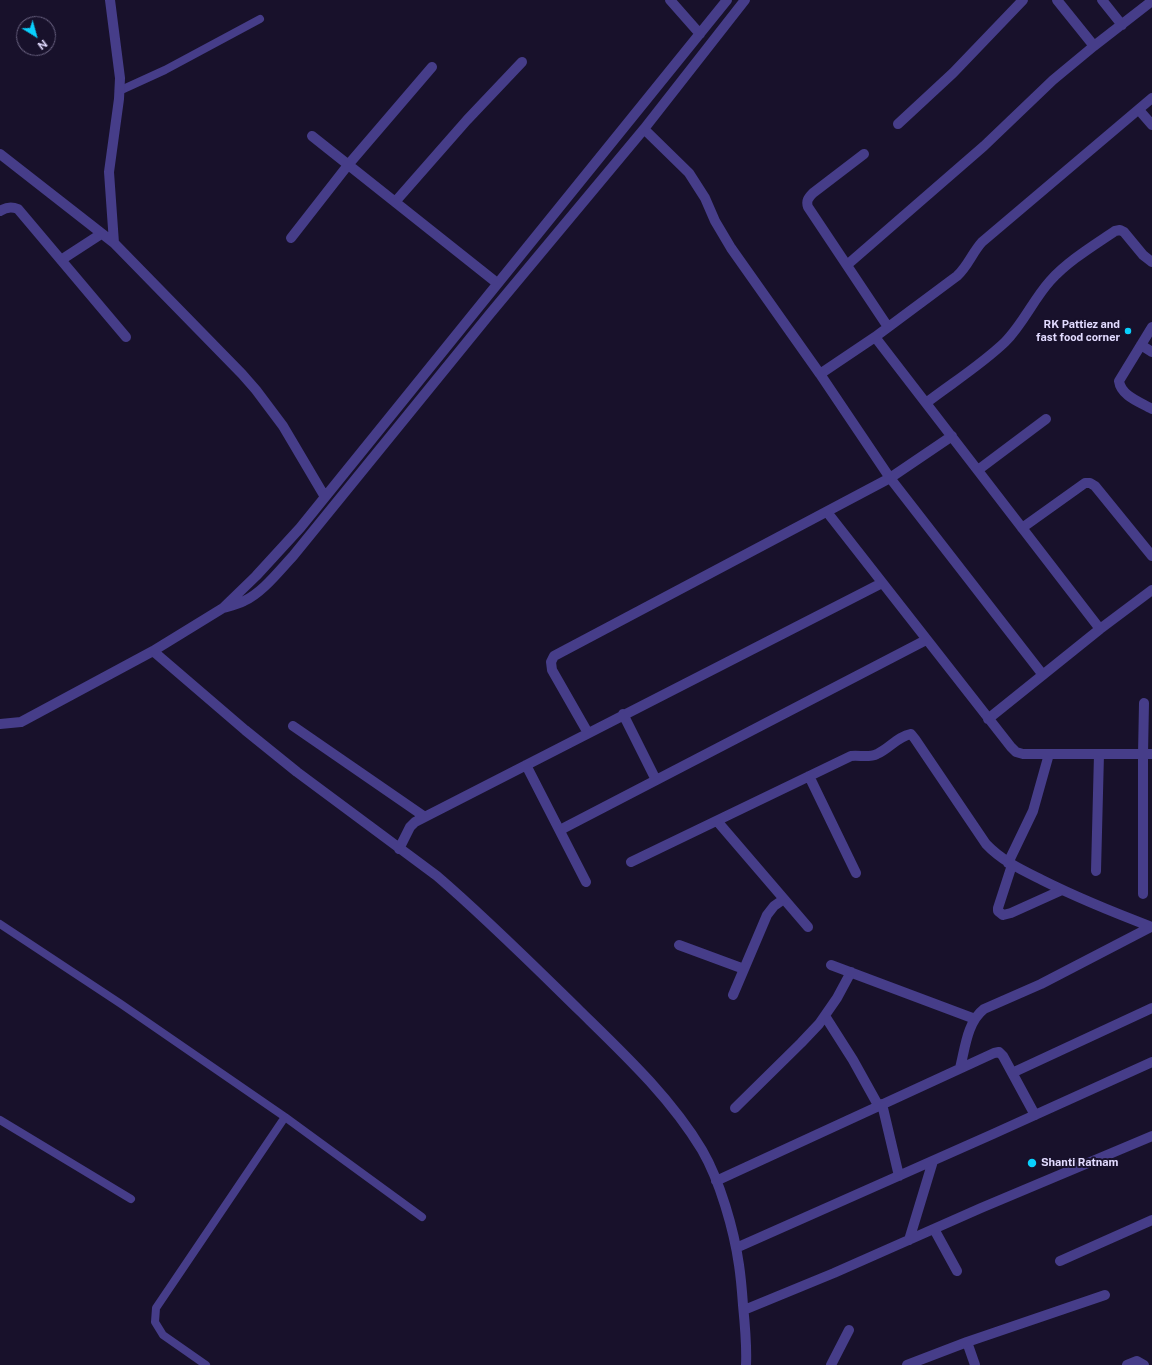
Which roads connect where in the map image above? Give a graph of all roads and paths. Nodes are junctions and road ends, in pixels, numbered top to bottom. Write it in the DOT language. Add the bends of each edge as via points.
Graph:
graph roads {
  1 [pos="110,0"];
  2 [pos="670,0"];
  3 [pos="727,0"];
  4 [pos="746,0"];
  5 [pos="1023,0"];
  6 [pos="1057,0"];
  7 [pos="1102,0"];
  8 [pos="1152,1"];
  9 [pos="260,19"];
  10 [pos="1122,25"];
  11 [pos="700,34"];
  12 [pos="1094,46"];
  13 [pos="522,62"];
  14 [pos="432,67"];
  15 [pos="119,91"];
  16 [pos="1152,98"];
  17 [pos="1139,110"];
  18 [pos="898,124"];
  19 [pos="1152,125"];
  20 [pos="644,129"];
  21 [pos="312,136"];
  22 [pos="0,154"];
  23 [pos="864,154"];
  24 [pos="348,165"];
  25 [pos="395,202"];
  26 [pos="0,211"];
  27 [pos="101,234"];
  28 [pos="291,238"];
  29 [pos="114,243"];
  30 [pos="61,260"];
  31 [pos="1152,262"];
  32 [pos="847,265"];
  33 [pos="498,283"];
  34 [pos="1152,326"];
  35 [pos="888,327"];
  36 [pos="126,337"];
  37 [pos="874,337"];
  38 [pos="1141,345"];
  39 [pos="1152,352"];
  40 [pos="820,374"];
  41 [pos="926,403"];
  42 [pos="1152,409"];
  43 [pos="1046,419"];
  44 [pos="952,436"];
  45 [pos="978,470"];
  46 [pos="890,478"];
  47 [pos="325,497"];
  48 [pos="827,512"];
  49 [pos="1022,528"];
  50 [pos="1152,556"];
  51 [pos="882,583"];
  52 [pos="1152,590"];
  53 [pos="223,608"];
  54 [pos="1100,629"];
  55 [pos="926,640"];
  56 [pos="153,651"];
  57 [pos="1042,675"];
  58 [pos="1144,703"];
  59 [pos="624,714"];
  60 [pos="988,719"];
  61 [pos="0,724"];
  62 [pos="293,726"];
  63 [pos="588,733"];
  64 [pos="1049,754"];
  65 [pos="1099,754"];
  66 [pos="1147,754"];
  67 [pos="526,764"];
  68 [pos="809,776"];
  69 [pos="656,780"];
  70 [pos="424,817"];
  71 [pos="717,821"];
  72 [pos="560,830"];
  73 [pos="399,849"];
  74 [pos="631,862"];
  75 [pos="1010,864"];
  76 [pos="1096,871"];
  77 [pos="856,872"];
  78 [pos="586,882"];
  79 [pos="1062,890"];
  80 [pos="1143,894"];
  81 [pos="784,899"];
  82 [pos="0,924"];
  83 [pos="808,926"];
  84 [pos="1152,927"];
  85 [pos="679,945"];
  86 [pos="832,965"];
  87 [pos="744,969"];
  88 [pos="851,972"];
  89 [pos="732,995"];
  90 [pos="1152,1008"];
  91 [pos="825,1016"];
  92 [pos="975,1018"];
  93 [pos="1152,1062"];
  94 [pos="960,1068"];
  95 [pos="1012,1073"];
  96 [pos="880,1104"];
  97 [pos="735,1108"];
  98 [pos="1035,1115"];
  99 [pos="285,1117"];
  100 [pos="0,1120"];
  101 [pos="1152,1136"];
  102 [pos="933,1161"];
  103 [pos="899,1176"];
  104 [pos="716,1181"];
  105 [pos="131,1199"];
  106 [pos="422,1216"];
  107 [pos="1152,1220"];
  108 [pos="934,1229"];
  109 [pos="909,1240"];
  110 [pos="736,1248"];
  111 [pos="1060,1261"];
  112 [pos="957,1271"];
  113 [pos="1105,1295"];
  114 [pos="744,1310"];
  115 [pos="849,1330"];
  116 [pos="967,1342"];
  117 [pos="206,1365"];
  118 [pos="746,1365"];
  119 [pos="831,1365"];
  120 [pos="907,1365"];
  121 [pos="975,1365"];
  122 [pos="1127,1365"];
  123 [pos="1144,1365"];
  1 -- 15 [label="street"];
  2 -- 11 [label="street"];
  3 -- 11 [label="street"];
  4 -- 20 [label="street"];
  5 -- 18 [label="street" via="953,73"];
  6 -- 12 [label="street"];
  7 -- 10 [label="street"];
  8 -- 10 [label="street"];
  9 -- 15 [label="lane" via="166,70"];
  10 -- 12 [label="street"];
  11 -- 33 [label="street"];
  12 -- 32 [label="street"];
  13 -- 25 [label="street"];
  14 -- 24 [label="street"];
  15 -- 29 [label="street" via="109,172"];
  16 -- 17 [label="street"];
  17 -- 19 [label="street"];
  17 -- 35 [label="street" via="977,248 957,276"];
  20 -- 40 [label="street" via="689,173 731,248"];
  20 -- 53 [label="street" via="293,556 252,597"];
  21 -- 24 [label="street"];
  22 -- 27 [label="street"];
  23 -- 32 [label="street" via="808,197 807,202"];
  24 -- 25 [label="street"];
  24 -- 28 [label="street"];
  25 -- 33 [label="street"];
  26 -- 30 [label="street" via="11,206 18,209"];
  27 -- 29 [label="street"];
  27 -- 30 [label="street"];
  29 -- 47 [label="street" via="256,390 283,426"];
  30 -- 36 [label="street"];
  31 -- 41 [label="street" via="1124,232 1115,231 1050,280 1015,331 993,353"];
  32 -- 35 [label="street"];
  33 -- 47 [label="street"];
  34 -- 38 [label="street"];
  35 -- 37 [label="street"];
  37 -- 40 [label="street"];
  37 -- 41 [label="street"];
  38 -- 39 [label="street"];
  38 -- 42 [label="street" via="1119,381 1120,387"];
  40 -- 46 [label="street"];
  41 -- 44 [label="street"];
  43 -- 45 [label="street"];
  44 -- 45 [label="street"];
  44 -- 46 [label="street"];
  45 -- 49 [label="street"];
  46 -- 48 [label="street"];
  46 -- 57 [label="street"];
  47 -- 53 [label="street" via="273,558"];
  48 -- 51 [label="street"];
  48 -- 63 [label="street" via="554,656 550,662 552,670"];
  49 -- 50 [label="street" via="1085,483 1090,483 1096,486"];
  49 -- 54 [label="street"];
  51 -- 55 [label="street"];
  51 -- 59 [label="street"];
  52 -- 54 [label="street"];
  53 -- 56 [label="street"];
  54 -- 57 [label="street"];
  55 -- 60 [label="street"];
  55 -- 69 [label="street"];
  56 -- 61 [label="street" via="20,722"];
  56 -- 73 [label="street" via="297,772"];
  57 -- 60 [label="street"];
  58 -- 66 [label="street"];
  59 -- 63 [label="street"];
  59 -- 69 [label="street"];
  60 -- 64 [label="street" via="1016,752"];
  62 -- 70 [label="street"];
  63 -- 67 [label="street"];
  64 -- 65 [label="street"];
  64 -- 75 [label="street" via="1033,811"];
  65 -- 66 [label="street"];
  65 -- 76 [label="street"];
  66 -- 80 [label="street"];
  67 -- 70 [label="street"];
  67 -- 72 [label="street"];
  68 -- 71 [label="street"];
  68 -- 75 [label="street" via="851,756 878,754 905,735 911,734 986,844 998,857"];
  68 -- 77 [label="street"];
  69 -- 72 [label="street"];
  70 -- 73 [label="street" via="410,827"];
  71 -- 74 [label="street"];
  71 -- 81 [label="street"];
  72 -- 78 [label="street"];
  73 -- 104 [label="street" via="437,876 498,930 627,1057 685,1126 702,1151"];
  75 -- 79 [label="street"];
  75 -- 79 [label="street" via="998,908 1002,915"];
  79 -- 84 [label="street"];
  81 -- 83 [label="street"];
  81 -- 87 [label="street" via="767,915"];
  82 -- 99 [label="lane"];
  84 -- 92 [label="street" via="1041,984 984,1009"];
  85 -- 87 [label="street"];
  86 -- 88 [label="street"];
  87 -- 89 [label="street"];
  88 -- 91 [label="street"];
  88 -- 92 [label="street"];
  90 -- 95 [label="street"];
  91 -- 96 [label="street"];
  91 -- 97 [label="street"];
  92 -- 94 [label="street"];
  93 -- 98 [label="street"];
  94 -- 95 [label="street" via="999,1052"];
  94 -- 96 [label="street"];
  95 -- 98 [label="street"];
  96 -- 103 [label="street"];
  96 -- 104 [label="street"];
  98 -- 102 [label="street"];
  99 -- 106 [label="lane"];
  99 -- 117 [label="lane" via="156,1308 155,1322 163,1335"];
  100 -- 105 [label="lane"];
  101 -- 108 [label="street"];
  102 -- 103 [label="street"];
  102 -- 109 [label="street"];
  103 -- 110 [label="street"];
  104 -- 110 [label="street"];
  107 -- 111 [label="street"];
  108 -- 109 [label="street"];
  108 -- 112 [label="street"];
  109 -- 114 [label="street"];
  110 -- 114 [label="street"];
  113 -- 116 [label="street"];
  114 -- 118 [label="street"];
  115 -- 119 [label="street"];
  116 -- 120 [label="street"];
  116 -- 121 [label="street"];
  122 -- 123 [label="street" via="1137,1361"];
}
